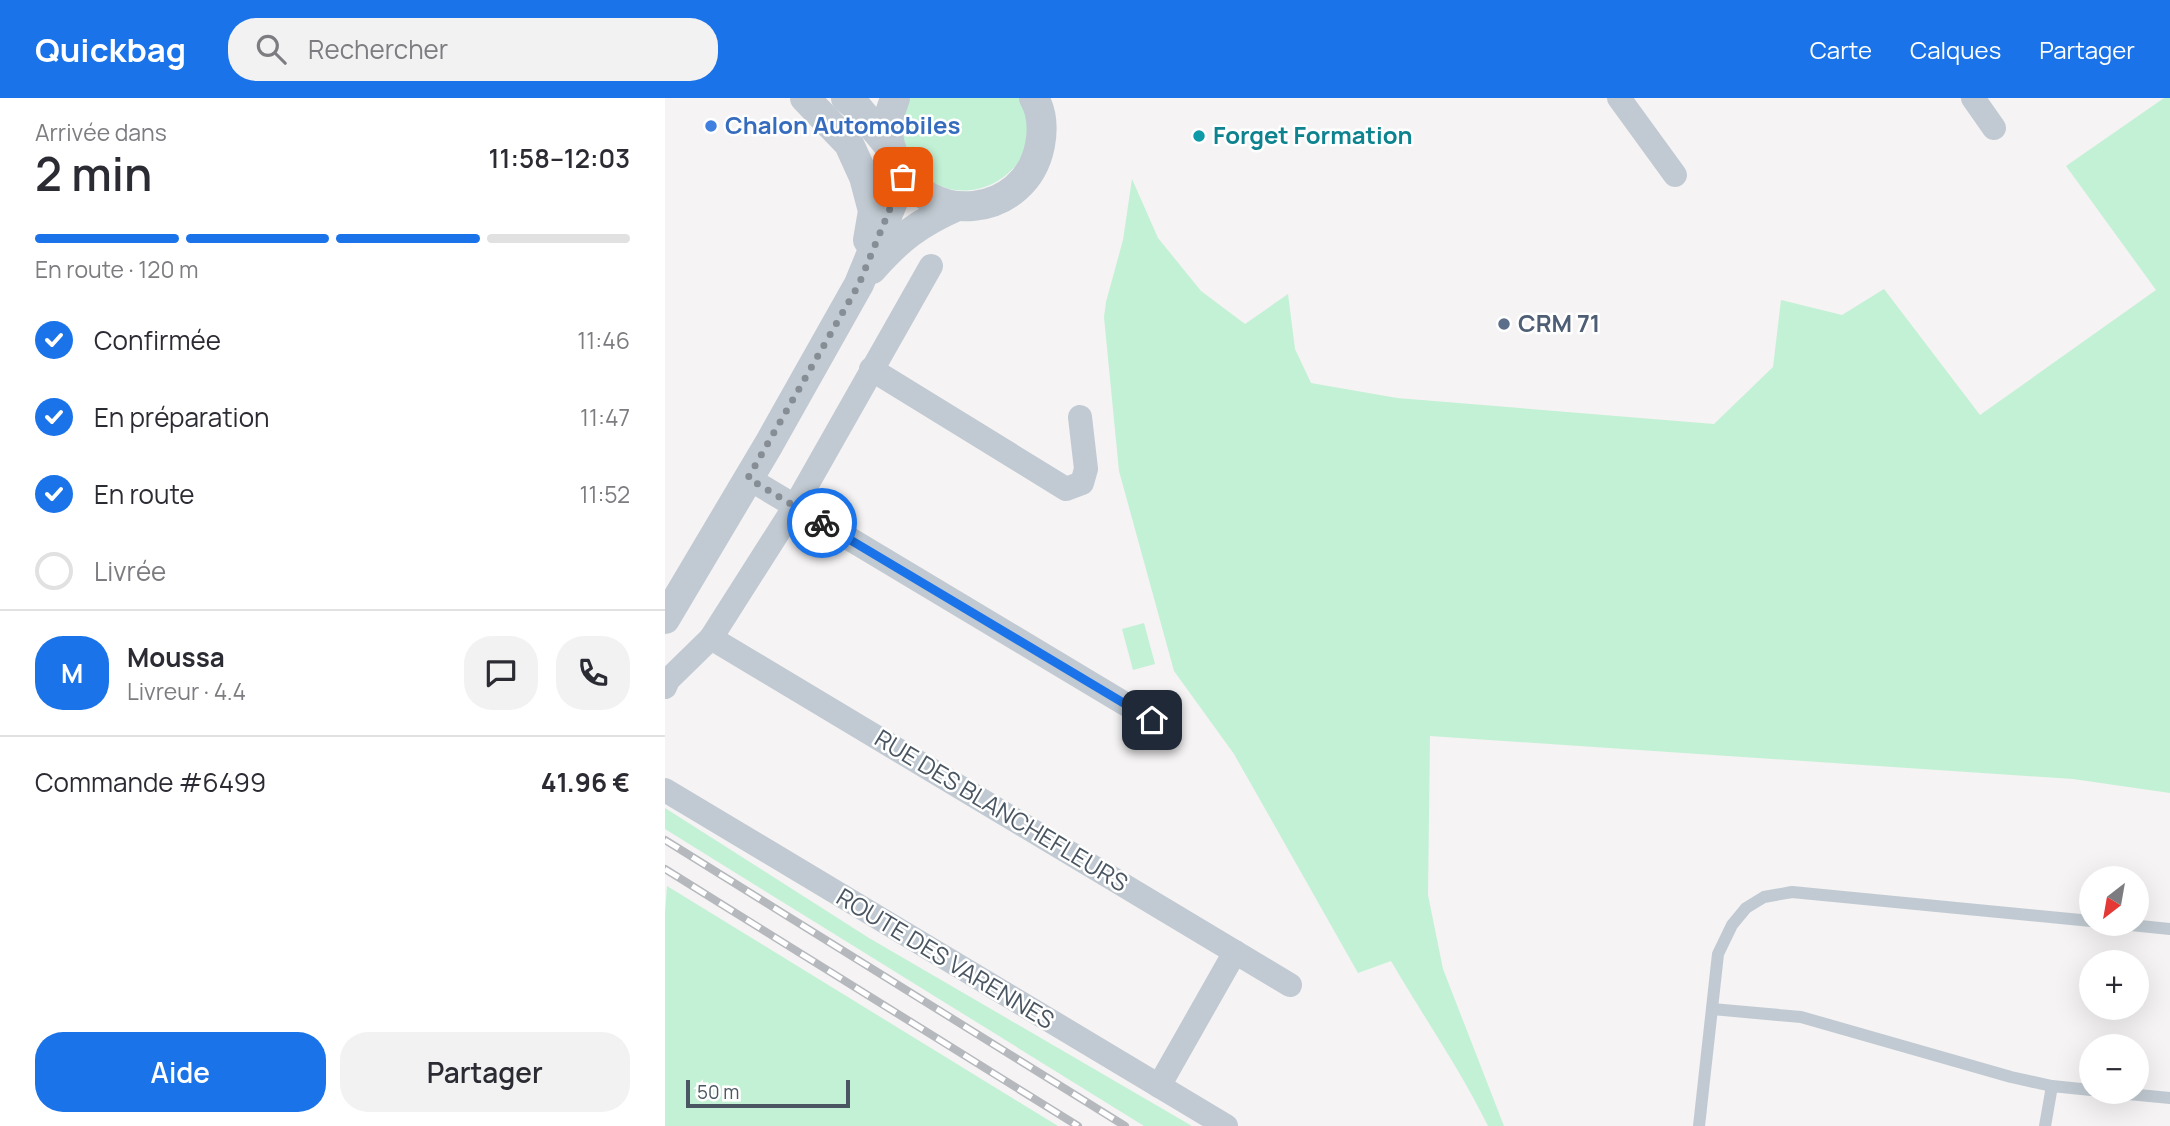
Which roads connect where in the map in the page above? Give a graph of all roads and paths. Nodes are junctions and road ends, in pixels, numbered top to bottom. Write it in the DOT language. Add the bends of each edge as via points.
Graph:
graph roads {
  1 [pos="805,98"];
  2 [pos="846,98"];
  3 [pos="895,98"];
  4 [pos="1619,98"];
  5 [pos="1973,98"];
  6 [pos="1039,101"];
  7 [pos="1994,128"];
  8 [pos="889,146"];
  9 [pos="1675,175"];
  10 [pos="903,177"];
  11 [pos="955,207"];
  12 [pos="932,266"];
  13 [pos="859,284"];
  14 [pos="871,369"];
  15 [pos="1080,418"];
  16 [pos="748,478"];
  17 [pos="795,506"];
  18 [pos="665,619"];
  19 [pos="711,638"];
  20 [pos="665,687"];
  21 [pos="1167,729"];
  22 [pos="665,790"];
  23 [pos="2079,920"];
  24 [pos="2149,927"];
  25 [pos="2170,929"];
  26 [pos="1235,952"];
  27 [pos="1290,985"];
  28 [pos="1712,1009"];
  29 [pos="1159,1086"];
  30 [pos="2052,1086"];
  31 [pos="2079,1089"];
  32 [pos="2149,1096"];
  33 [pos="2170,1098"];
  34 [pos="1226,1126"];
  35 [pos="1699,1126"];
  36 [pos="2045,1126"];
  1 -- 13 [label="street" via="849,144 864,177 873,211"];
  2 -- 8 [label="street"];
  3 -- 8 [label="street" via="888,120"];
  4 -- 9 [label="street"];
  5 -- 7 [label="street"];
  6 -- 11 [label="street" via="1043,132 1038,157 1025,180 1005,197 981,206"];
  8 -- 10 [label="street"];
  10 -- 11 [label="street" via="926,197"];
  10 -- 13 [label="street"];
  11 -- 13 [label="street" via="910,231"];
  12 -- 14 [label="street"];
  13 -- 16 [label="street"];
  14 -- 15 [label="street" via="1066,489 1082,483 1086,469"];
  14 -- 17 [label="street"];
  16 -- 17 [label="street"];
  16 -- 18 [label="street"];
  17 -- 19 [label="street"];
  17 -- 21 [label="street"];
  19 -- 20 [label="street"];
  19 -- 26 [label="street, RUE DES BLANCHEFLEURS"];
  22 -- 29 [label="street, ROUTE DES VARENNES"];
  23 -- 28 [label="lane" via="1792,892 1764,897 1745,908 1732,925 1719,954"];
  24 -- 25 [label="lane"];
  26 -- 27 [label="street, RUE DES BLANCHEFLEURS"];
  26 -- 29 [label="street"];
  28 -- 30 [label="lane" via="1801,1017"];
  28 -- 35 [label="lane"];
  29 -- 34 [label="street, ROUTE DES VARENNES"];
  30 -- 31 [label="lane"];
  30 -- 36 [label="lane"];
  32 -- 33 [label="lane"];
}
